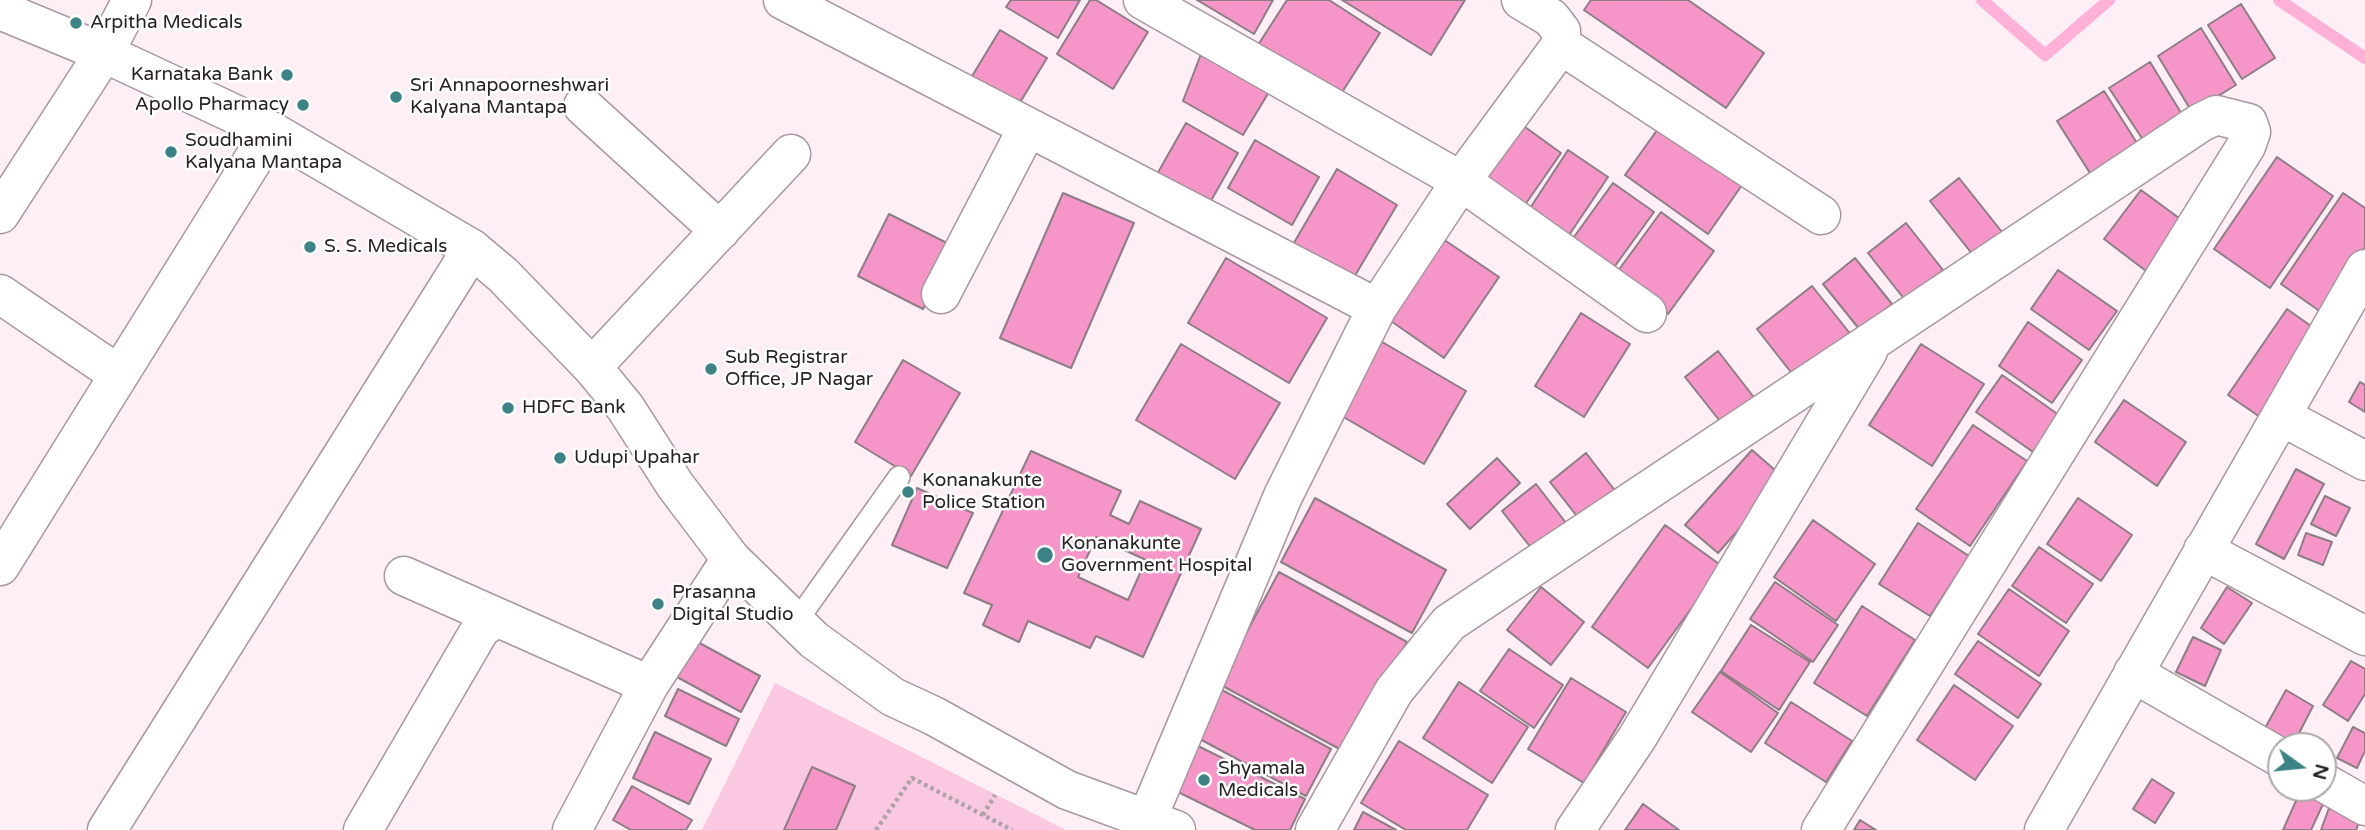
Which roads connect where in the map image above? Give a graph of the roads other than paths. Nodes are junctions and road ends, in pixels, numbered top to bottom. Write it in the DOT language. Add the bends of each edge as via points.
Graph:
graph roads {
  1 [pos="132,0"];
  2 [pos="782,0"];
  3 [pos="1143,0"];
  4 [pos="1521,0"];
  5 [pos="0,10"];
  6 [pos="1561,45"];
  7 [pos="104,53"];
  8 [pos="583,106"];
  9 [pos="1028,127"];
  10 [pos="271,131"];
  11 [pos="791,154"];
  12 [pos="1461,181"];
  13 [pos="0,214"];
  14 [pos="1821,215"];
  15 [pos="720,231"];
  16 [pos="472,249"];
  17 [pos="2363,276"];
  18 [pos="0,294"];
  19 [pos="940,294"];
  20 [pos="1377,308"];
  21 [pos="1647,313"];
  22 [pos="1874,341"];
  23 [pos="592,368"];
  24 [pos="118,375"];
  25 [pos="2281,416"];
  26 [pos="2365,461"];
  27 [pos="899,477"];
  28 [pos="2203,550"];
  29 [pos="730,559"];
  30 [pos="0,566"];
  31 [pos="404,576"];
  32 [pos="501,620"];
  33 [pos="796,622"];
  34 [pos="2365,636"];
  35 [pos="2133,673"];
  36 [pos="649,685"];
  37 [pos="2267,750"];
  38 [pos="2337,790"];
  39 [pos="2365,806"];
  40 [pos="1161,825"];
  41 [pos="2048,829"];
  42 [pos="107,830"];
  43 [pos="363,830"];
  44 [pos="572,830"];
  45 [pos="1315,830"];
  46 [pos="1576,830"];
  47 [pos="1821,830"];
  1 -- 7 [label="street"];
  2 -- 9 [label="street"];
  3 -- 12 [label="street"];
  4 -- 6 [label="street" via="1551,18 1561,31"];
  5 -- 7 [label="street"];
  6 -- 12 [label="street"];
  6 -- 14 [label="street"];
  7 -- 10 [label="street"];
  7 -- 13 [label="street"];
  8 -- 15 [label="street"];
  9 -- 19 [label="street"];
  9 -- 20 [label="street"];
  10 -- 16 [label="street"];
  10 -- 24 [label="street"];
  11 -- 15 [label="street"];
  12 -- 20 [label="street"];
  12 -- 21 [label="street"];
  15 -- 23 [label="street"];
  16 -- 23 [label="street"];
  16 -- 42 [label="street"];
  17 -- 25 [label="street"];
  18 -- 24 [label="street"];
  20 -- 40 [label="street" via="1283,496"];
  22 -- 45 [label="street" via="1450,623 1394,691"];
  22 -- 46 [label="street" via="1637,738"];
  22 -- 47 [label="street" via="2200,124 2216,116 2248,123 2251,132 2246,146"];
  23 -- 29 [label="street" via="625,407"];
  24 -- 30 [label="street"];
  25 -- 26 [label="street"];
  25 -- 28 [label="street"];
  27 -- 33 [label="lane"];
  28 -- 34 [label="street"];
  28 -- 35 [label="street"];
  29 -- 33 [label="street"];
  29 -- 36 [label="street"];
  31 -- 32 [label="street"];
  32 -- 36 [label="street"];
  32 -- 43 [label="street" via="481,628"];
  33 -- 40 [label="street" via="893,697 1067,790"];
  35 -- 37 [label="street"];
  35 -- 41 [label="street"];
  36 -- 44 [label="street"];
  38 -- 39 [label="street"];
}
